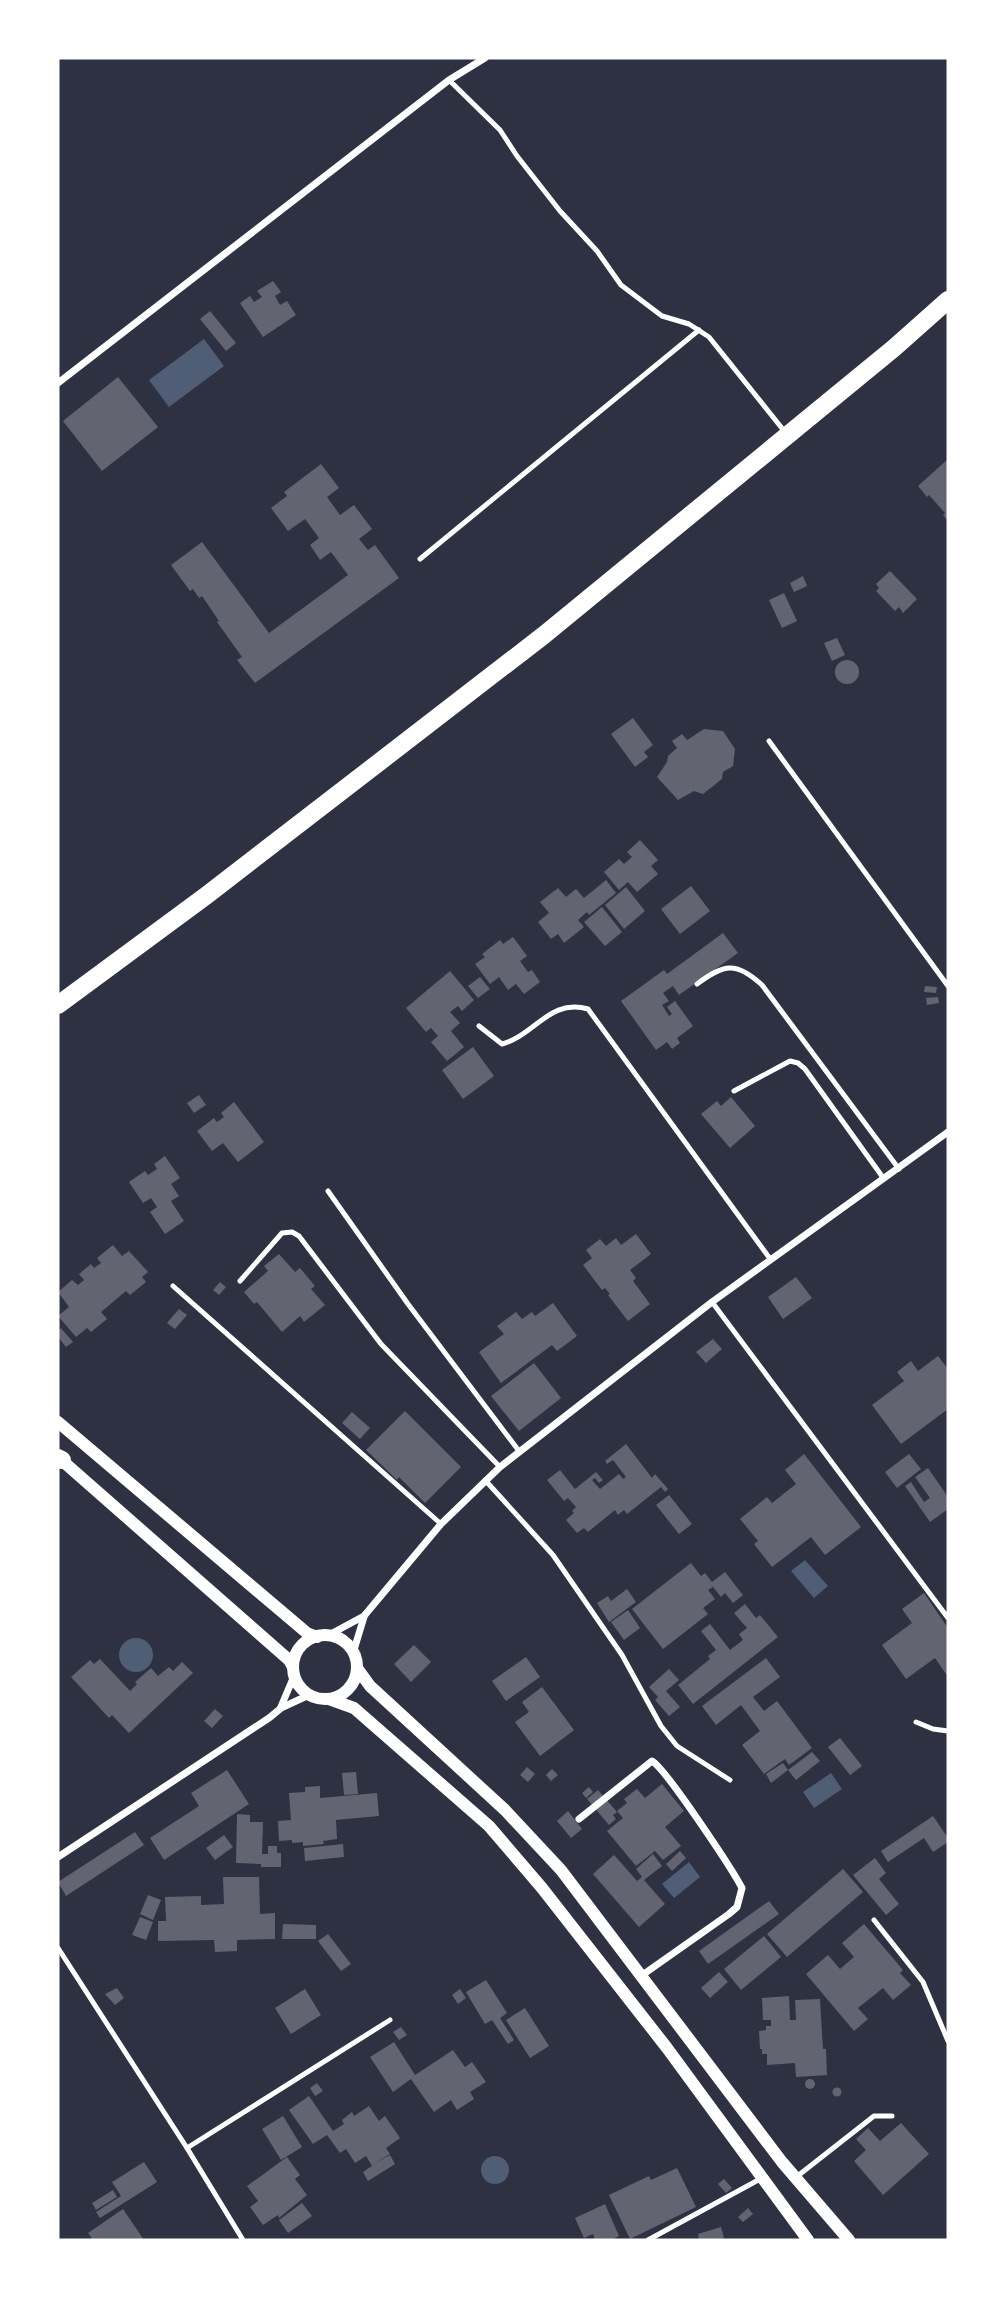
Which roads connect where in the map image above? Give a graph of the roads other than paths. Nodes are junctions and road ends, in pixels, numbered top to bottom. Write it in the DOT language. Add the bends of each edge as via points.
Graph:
graph roads {
  1 [pos="485,58"];
  2 [pos="449,80"];
  3 [pos="948,299"];
  4 [pos="699,330"];
  5 [pos="58,383"];
  6 [pos="787,435"];
  7 [pos="420,559"];
  8 [pos="769,741"];
  9 [pos="697,984"];
  10 [pos="948,986"];
  11 [pos="58,1005"];
  12 [pos="479,1026"];
  13 [pos="734,1091"];
  14 [pos="948,1132"];
  15 [pos="899,1169"];
  16 [pos="884,1179"];
  17 [pos="328,1191"];
  18 [pos="771,1260"];
  19 [pos="240,1280"];
  20 [pos="173,1286"];
  21 [pos="712,1302"];
  22 [pos="58,1422"];
  23 [pos="519,1451"];
  24 [pos="59,1459"];
  25 [pos="500,1467"];
  26 [pos="485,1480"];
  27 [pos="441,1524"];
  28 [pos="364,1616"];
  29 [pos="948,1618"];
  30 [pos="322,1637"];
  31 [pos="353,1653"];
  32 [pos="356,1668"];
  33 [pos="294,1671"];
  34 [pos="309,1695"];
  35 [pos="329,1699"];
  36 [pos="280,1709"];
  37 [pos="916,1722"];
  38 [pos="948,1731"];
  39 [pos="730,1780"];
  40 [pos="579,1819"];
  41 [pos="58,1857"];
  42 [pos="874,1920"];
  43 [pos="58,1948"];
  44 [pos="641,1976"];
  45 [pos="390,2020"];
  46 [pos="948,2040"];
  47 [pos="892,2116"];
  48 [pos="187,2148"];
  49 [pos="763,2177"];
  50 [pos="795,2178"];
  51 [pos="243,2240"];
  52 [pos="648,2240"];
  53 [pos="808,2240"];
  54 [pos="849,2240"];
  1 -- 2 [label="street"];
  2 -- 4 [label="lane" via="500,130 621,285 662,316"];
  2 -- 5 [label="street"];
  3 -- 6 [label="main road"];
  4 -- 6 [label="lane"];
  4 -- 7 [label="lane"];
  6 -- 11 [label="main road" via="544,635"];
  8 -- 10 [label="lane"];
  9 -- 15 [label="lane" via="727,967 740,969 757,981"];
  12 -- 18 [label="lane" via="502,1044 515,1040 551,1012 575,1005 588,1009"];
  13 -- 16 [label="lane" via="790,1061 799,1063"];
  14 -- 15 [label="street"];
  15 -- 16 [label="street"];
  16 -- 18 [label="street"];
  17 -- 23 [label="lane"];
  18 -- 21 [label="street"];
  19 -- 25 [label="lane" via="282,1233 299,1236 381,1344"];
  20 -- 27 [label="lane"];
  21 -- 23 [label="street"];
  21 -- 29 [label="lane"];
  22 -- 30 [label="street" via="307,1633"];
  23 -- 25 [label="street"];
  24 -- 33 [label="street" via="289,1660"];
  25 -- 26 [label="street"];
  26 -- 27 [label="street"];
  26 -- 39 [label="lane" via="553,1555 677,1746"];
  27 -- 28 [label="street"];
  28 -- 30 [label="street"];
  28 -- 31 [label="street"];
  30 -- 31 [label="street" via="339,1639"];
  30 -- 33 [label="street" via="304,1643"];
  31 -- 32 [label="street"];
  32 -- 35 [label="street" via="345,1692"];
  32 -- 44 [label="street" via="561,1870"];
  33 -- 34 [label="street"];
  33 -- 36 [label="street"];
  34 -- 35 [label="street"];
  34 -- 36 [label="street"];
  35 -- 49 [label="street" via="354,1708 489,1826 586,1942"];
  36 -- 41 [label="street"];
  37 -- 38 [label="lane"];
  40 -- 44 [label="street" via="652,1761 741,1888 737,1907"];
  42 -- 46 [label="lane" via="923,1982"];
  43 -- 48 [label="lane"];
  44 -- 50 [label="street"];
  45 -- 48 [label="lane"];
  47 -- 50 [label="lane" via="874,2116"];
  48 -- 51 [label="lane"];
  49 -- 52 [label="lane"];
  49 -- 53 [label="street"];
  50 -- 54 [label="street"];
}
